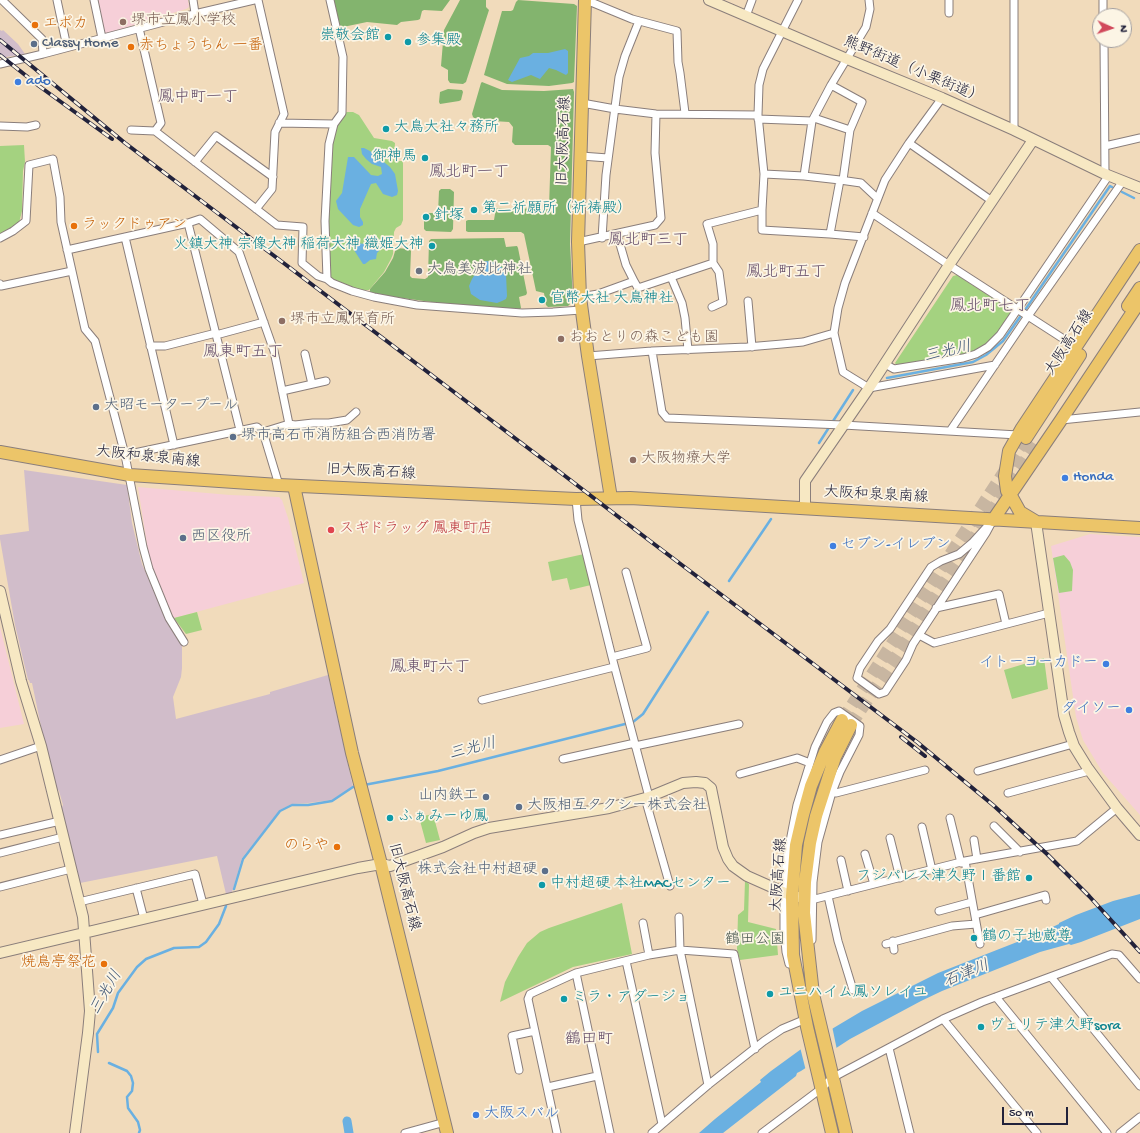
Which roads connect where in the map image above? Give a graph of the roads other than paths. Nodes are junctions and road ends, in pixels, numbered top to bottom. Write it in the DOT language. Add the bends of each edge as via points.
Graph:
graph roads {
  1 [pos="2,0"];
  2 [pos="57,0"];
  3 [pos="94,0"];
  4 [pos="193,0"];
  5 [pos="254,0"];
  6 [pos="258,0"];
  7 [pos="330,0"];
  8 [pos="585,0"];
  9 [pos="709,0"];
  10 [pos="752,0"];
  11 [pos="798,0"];
  12 [pos="870,0"];
  13 [pos="949,0"];
  14 [pos="1014,0"];
  15 [pos="949,13"];
  16 [pos="195,14"];
  17 [pos="746,16"];
  18 [pos="639,21"];
  19 [pos="139,28"];
  20 [pos="781,31"];
  21 [pos="102,38"];
  22 [pos="68,47"];
  23 [pos="1104,48"];
  24 [pos="44,54"];
  25 [pos="847,59"];
  26 [pos="2,64"];
  27 [pos="831,85"];
  28 [pos="942,98"];
  29 [pos="582,103"];
  30 [pos="615,109"];
  31 [pos="685,113"];
  32 [pos="656,114"];
  33 [pos="758,117"];
  34 [pos="813,120"];
  35 [pos="279,123"];
  36 [pos="334,124"];
  37 [pos="36,125"];
  38 [pos="0,126"];
  39 [pos="131,130"];
  40 [pos="155,130"];
  41 [pos="850,130"];
  42 [pos="1014,130"];
  43 [pos="1140,138"];
  44 [pos="1033,140"];
  45 [pos="909,143"];
  46 [pos="1105,146"];
  47 [pos="581,156"];
  48 [pos="608,158"];
  49 [pos="195,162"];
  50 [pos="764,174"];
  51 [pos="1107,174"];
  52 [pos="804,176"];
  53 [pos="273,177"];
  54 [pos="841,180"];
  55 [pos="1123,181"];
  56 [pos="1140,188"];
  57 [pos="877,198"];
  58 [pos="992,202"];
  59 [pos="256,209"];
  60 [pos="762,210"];
  61 [pos="872,213"];
  62 [pos="188,222"];
  63 [pos="617,234"];
  64 [pos="830,234"];
  65 [pos="125,237"];
  66 [pos="864,237"];
  67 [pos="0,238"];
  68 [pos="602,238"];
  69 [pos="578,242"];
  70 [pos="67,250"];
  71 [pos="1140,250"];
  72 [pos="713,263"];
  73 [pos="949,265"];
  74 [pos="1140,265"];
  75 [pos="72,272"];
  76 [pos="671,276"];
  77 [pos="327,279"];
  78 [pos="634,281"];
  79 [pos="0,284"];
  80 [pos="1140,288"];
  81 [pos="580,297"];
  82 [pos="1140,300"];
  83 [pos="748,301"];
  84 [pos="712,307"];
  85 [pos="581,310"];
  86 [pos="1019,310"];
  87 [pos="1027,315"];
  88 [pos="264,322"];
  89 [pos="834,333"];
  90 [pos="216,334"];
  91 [pos="150,346"];
  92 [pos="752,347"];
  93 [pos="1076,347"];
  94 [pos="688,350"];
  95 [pos="652,351"];
  96 [pos="305,354"];
  97 [pos="588,356"];
  98 [pos="885,364"];
  99 [pos="995,365"];
  100 [pos="326,381"];
  101 [pos="312,384"];
  102 [pos="869,388"];
  103 [pos="282,391"];
  104 [pos="356,412"];
  105 [pos="1140,412"];
  106 [pos="1061,420"];
  107 [pos="289,424"];
  108 [pos="840,425"];
  109 [pos="240,430"];
  110 [pos="263,432"];
  111 [pos="950,432"];
  112 [pos="1027,439"];
  113 [pos="174,445"];
  114 [pos="0,452"];
  115 [pos="125,455"];
  116 [pos="130,475"];
  117 [pos="279,485"];
  118 [pos="294,486"];
  119 [pos="1010,494"];
  120 [pos="611,498"];
  121 [pos="576,499"];
  122 [pos="804,508"];
  123 [pos="993,520"];
  124 [pos="1036,522"];
  125 [pos="1140,528"];
  126 [pos="626,572"];
  127 [pos="0,591"];
  128 [pos="936,608"];
  129 [pos="1050,612"];
  130 [pos="1006,624"];
  131 [pos="919,634"];
  132 [pos="184,642"];
  133 [pos="612,657"];
  134 [pos="614,666"];
  135 [pos="482,700"];
  136 [pos="739,724"];
  137 [pos="1073,744"];
  138 [pos="635,745"];
  139 [pos="41,746"];
  140 [pos="562,759"];
  141 [pos="0,760"];
  142 [pos="810,763"];
  143 [pos="925,770"];
  144 [pos="978,771"];
  145 [pos="1089,771"];
  146 [pos="740,774"];
  147 [pos="832,792"];
  148 [pos="1008,793"];
  149 [pos="647,797"];
  150 [pos="1117,808"];
  151 [pos="950,818"];
  152 [pos="60,820"];
  153 [pos="1136,824"];
  154 [pos="994,826"];
  155 [pos="922,827"];
  156 [pos="1140,835"];
  157 [pos="0,836"];
  158 [pos="64,837"];
  159 [pos="890,838"];
  160 [pos="974,840"];
  161 [pos="1020,852"];
  162 [pos="0,853"];
  163 [pos="866,854"];
  164 [pos="977,859"];
  165 [pos="841,860"];
  166 [pos="963,862"];
  167 [pos="381,864"];
  168 [pos="71,869"];
  169 [pos="932,870"];
  170 [pos="900,878"];
  171 [pos="874,884"];
  172 [pos="670,886"];
  173 [pos="0,887"];
  174 [pos="136,888"];
  175 [pos="848,891"];
  176 [pos="788,895"];
  177 [pos="828,896"];
  178 [pos="808,899"];
  179 [pos="1046,900"];
  180 [pos="79,902"];
  181 [pos="972,902"];
  182 [pos="203,904"];
  183 [pos="938,911"];
  184 [pos="976,916"];
  185 [pos="679,917"];
  186 [pos="144,919"];
  187 [pos="643,923"];
  188 [pos="976,924"];
  189 [pos="85,934"];
  190 [pos="980,944"];
  191 [pos="680,950"];
  192 [pos="894,950"];
  193 [pos="0,953"];
  194 [pos="649,955"];
  195 [pos="626,961"];
  196 [pos="576,973"];
  197 [pos="1051,977"];
  198 [pos="1140,979"];
  199 [pos="852,990"];
  200 [pos="996,997"];
  201 [pos="943,1020"];
  202 [pos="807,1023"];
  203 [pos="535,1031"];
  204 [pos="890,1048"];
  205 [pos="755,1049"];
  206 [pos="518,1070"];
  207 [pos="597,1076"];
  208 [pos="832,1078"];
  209 [pos="708,1085"];
  210 [pos="548,1086"];
  211 [pos="1140,1086"];
  212 [pos="822,1088"];
  213 [pos="1140,1117"];
  214 [pos="662,1124"];
  215 [pos="446,1128"];
  216 [pos="769,1130"];
  217 [pos="75,1133"];
  218 [pos="405,1133"];
  219 [pos="557,1133"];
  220 [pos="610,1133"];
  221 [pos="652,1133"];
  222 [pos="762,1133"];
  223 [pos="832,1133"];
  224 [pos="846,1133"];
  225 [pos="910,1133"];
  226 [pos="1037,1133"];
  227 [pos="1108,1133"];
  228 [pos="1120,1133"];
  1 -- 24 [label="street" via="42,39"];
  2 -- 22 [label="street"];
  3 -- 21 [label="street"];
  4 -- 16 [label="street"];
  5 -- 16 [label="street"];
  6 -- 35 [label="street" via="284,114"];
  7 -- 36 [label="street" via="343,57 342,113"];
  8 -- 18 [label="street"];
  8 -- 29 [label="main road, 旧大阪高石線"];
  9 -- 17 [label="street, 熊野街道（小栗街道）"];
  10 -- 17 [label="street"];
  11 -- 20 [label="street"];
  12 -- 25 [label="street" via="866,27"];
  13 -- 15 [label="street"];
  14 -- 42 [label="street"];
  16 -- 19 [label="street"];
  17 -- 20 [label="street, 熊野街道（小栗街道）"];
  18 -- 30 [label="street" via="619,77"];
  18 -- 31 [label="street" via="677,31 678,62"];
  19 -- 21 [label="street"];
  19 -- 40 [label="street" via="161,122"];
  20 -- 25 [label="street, 熊野街道（小栗街道）"];
  20 -- 33 [label="street" via="763,69 759,85"];
  21 -- 22 [label="street"];
  22 -- 24 [label="street"];
  23 -- 46 [label="street"];
  24 -- 26 [label="street"];
  25 -- 27 [label="street"];
  25 -- 28 [label="street, 熊野街道（小栗街道）"];
  27 -- 34 [label="street"];
  27 -- 41 [label="street" via="862,102"];
  28 -- 42 [label="street, 熊野街道（小栗街道）"];
  28 -- 45 [label="street"];
  29 -- 30 [label="street"];
  29 -- 47 [label="main road, 旧大阪高石線"];
  30 -- 32 [label="street"];
  30 -- 48 [label="street"];
  31 -- 32 [label="street"];
  31 -- 33 [label="street"];
  32 -- 63 [label="street" via="655,154 661,218 655,226"];
  33 -- 34 [label="street"];
  33 -- 50 [label="street"];
  34 -- 41 [label="street"];
  34 -- 52 [label="street"];
  35 -- 36 [label="street"];
  35 -- 53 [label="street" via="275,132"];
  36 -- 77 [label="street" via="329,144 325,221"];
  37 -- 38 [label="street"];
  39 -- 40 [label="street"];
  40 -- 49 [label="street"];
  41 -- 54 [label="street"];
  42 -- 44 [label="street, 熊野街道（小栗街道）"];
  43 -- 46 [label="street"];
  44 -- 51 [label="street, 熊野街道（小栗街道）"];
  44 -- 58 [label="street"];
  45 -- 57 [label="street" via="885,180"];
  45 -- 58 [label="street"];
  46 -- 51 [label="street"];
  47 -- 48 [label="street"];
  47 -- 69 [label="main road, 旧大阪高石線"];
  48 -- 68 [label="street"];
  49 -- 53 [label="street" via="216,136"];
  49 -- 59 [label="street"];
  50 -- 52 [label="street"];
  50 -- 60 [label="street"];
  51 -- 55 [label="street, 熊野街道（小栗街道）"];
  51 -- 86 [label="street"];
  52 -- 54 [label="street"];
  53 -- 59 [label="street" via="272,189"];
  54 -- 57 [label="street" via="861,184"];
  54 -- 64 [label="street"];
  55 -- 56 [label="street, 熊野街道（小栗街道）"];
  55 -- 87 [label="street"];
  57 -- 61 [label="street"];
  58 -- 73 [label="street"];
  59 -- 77 [label="street" via="277,226 303,227 302,263 318,276"];
  60 -- 64 [label="street" via="762,230"];
  60 -- 72 [label="street" via="707,224 713,244"];
  61 -- 66 [label="street"];
  61 -- 73 [label="street"];
  62 -- 65 [label="street"];
  62 -- 88 [label="street" via="200,219 239,252"];
  62 -- 90 [label="street"];
  63 -- 68 [label="street"];
  63 -- 78 [label="street" via="626,265"];
  64 -- 66 [label="street"];
  65 -- 70 [label="street"];
  65 -- 91 [label="street"];
  66 -- 89 [label="street" via="838,308"];
  67 -- 70 [label="street" via="26,221 29,165 53,159"];
  68 -- 69 [label="street"];
  69 -- 81 [label="main road, 旧大阪高石線"];
  70 -- 75 [label="street"];
  71 -- 93 [label="main road"];
  72 -- 76 [label="street"];
  72 -- 84 [label="street" via="718,272 724,302"];
  73 -- 86 [label="street"];
  73 -- 98 [label="street"];
  74 -- 112 [label="main road, 大阪高石線"];
  75 -- 79 [label="street" via="1,286"];
  75 -- 115 [label="street" via="85,329 95,341"];
  76 -- 78 [label="street" via="638,288"];
  76 -- 94 [label="street" via="682,303"];
  77 -- 85 [label="street" via="352,291 417,305 522,313"];
  78 -- 81 [label="street" via="598,294"];
  80 -- 112 [label="main road, 大阪高石線"];
  81 -- 85 [label="main road, 旧大阪高石線"];
  82 -- 106 [label="main road"];
  83 -- 92 [label="street"];
  85 -- 97 [label="main road, 旧大阪高石線"];
  86 -- 87 [label="street"];
  86 -- 98 [label="street" via="1000,335 976,354 894,369"];
  87 -- 93 [label="street"];
  87 -- 99 [label="street"];
  88 -- 90 [label="street"];
  88 -- 103 [label="street" via="274,352"];
  89 -- 92 [label="street" via="803,342"];
  89 -- 102 [label="street" via="843,372"];
  90 -- 91 [label="street" via="165,346"];
  90 -- 109 [label="street"];
  91 -- 113 [label="street"];
  92 -- 94 [label="street"];
  93 -- 112 [label="main road"];
  94 -- 95 [label="street"];
  95 -- 97 [label="street"];
  95 -- 108 [label="street" via="662,412 667,418"];
  96 -- 101 [label="street"];
  97 -- 120 [label="main road, 旧大阪高石線"];
  98 -- 102 [label="street"];
  99 -- 102 [label="street"];
  99 -- 111 [label="street"];
  100 -- 101 [label="street"];
  101 -- 103 [label="street"];
  102 -- 108 [label="street"];
  103 -- 107 [label="street"];
  104 -- 107 [label="street" via="347,420"];
  105 -- 106 [label="street"];
  106 -- 119 [label="main road"];
  107 -- 110 [label="street"];
  108 -- 111 [label="street"];
  108 -- 122 [label="street" via="805,482"];
  109 -- 110 [label="street" via="257,427"];
  109 -- 113 [label="street"];
  110 -- 117 [label="street"];
  111 -- 112 [label="street"];
  112 -- 119 [label="main road" via="1009,451 1005,476 1007,491"];
  113 -- 115 [label="street"];
  114 -- 116 [label="main road, 大阪和泉泉南線"];
  115 -- 116 [label="street"];
  116 -- 117 [label="main road, 大阪和泉泉南線"];
  116 -- 132 [label="street" via="149,570 169,618"];
  117 -- 118 [label="main road, 大阪和泉泉南線"];
  118 -- 121 [label="main road, 旧大阪高石線"];
  118 -- 167 [label="main road, 旧大阪高石線" via="352,753"];
  119 -- 123 [label="main road"];
  119 -- 124 [label="main road" via="1020,512"];
  120 -- 121 [label="main road, 旧大阪高石線"];
  120 -- 122 [label="main road, 大阪和泉泉南線"];
  121 -- 133 [label="street" via="578,520"];
  122 -- 123 [label="main road, 大阪和泉泉南線"];
  123 -- 124 [label="main road, 大阪和泉泉南線"];
  123 -- 128 [label="street"];
  123 -- 131 [label="street" via="959,554 931,567 890,629 878,641 860,668 857,678 879,694 885,692"];
  124 -- 125 [label="main road, 大阪和泉泉南線"];
  124 -- 129 [label="street"];
  126 -- 133 [label="street" via="648,648"];
  127 -- 139 [label="street" via="21,681"];
  128 -- 130 [label="street" via="999,594"];
  128 -- 131 [label="street"];
  129 -- 130 [label="street"];
  129 -- 137 [label="street" via="1064,715"];
  130 -- 131 [label="street" via="934,643"];
  133 -- 134 [label="street"];
  134 -- 135 [label="street"];
  134 -- 138 [label="street"];
  136 -- 138 [label="street"];
  137 -- 144 [label="street"];
  137 -- 145 [label="street"];
  138 -- 140 [label="street"];
  138 -- 149 [label="street"];
  139 -- 141 [label="street"];
  139 -- 152 [label="street"];
  142 -- 146 [label="street" via="797,758"];
  142 -- 147 [label="street" via="815,747 834,713 839,711 860,726 859,735"];
  142 -- 176 [label="street" via="796,805 786,862"];
  143 -- 147 [label="street"];
  145 -- 148 [label="street"];
  145 -- 150 [label="street"];
  147 -- 178 [label="street" via="818,842"];
  149 -- 167 [label="street" via="609,808 489,828 390,866"];
  149 -- 172 [label="street"];
  149 -- 176 [label="street" via="683,782 705,783 711,788 723,847 733,866 747,876"];
  150 -- 153 [label="street"];
  150 -- 161 [label="street" via="1077,842"];
  151 -- 166 [label="street"];
  152 -- 157 [label="street"];
  152 -- 158 [label="street"];
  153 -- 156 [label="street"];
  154 -- 161 [label="street"];
  155 -- 169 [label="street"];
  158 -- 162 [label="street"];
  158 -- 168 [label="street"];
  159 -- 170 [label="street"];
  160 -- 164 [label="street"];
  161 -- 164 [label="street"];
  163 -- 171 [label="street"];
  164 -- 166 [label="street"];
  165 -- 175 [label="street"];
  166 -- 169 [label="street"];
  166 -- 181 [label="street"];
  167 -- 182 [label="street"];
  167 -- 215 [label="main road, 旧大阪高石線"];
  168 -- 173 [label="street"];
  168 -- 180 [label="street"];
  169 -- 170 [label="street"];
  170 -- 171 [label="street"];
  171 -- 175 [label="street"];
  174 -- 180 [label="street"];
  174 -- 182 [label="street" via="195,874"];
  174 -- 186 [label="street"];
  175 -- 177 [label="street"];
  176 -- 178 [label="street"];
  176 -- 178 [label="main road, 大阪高石線" via="803,815 817,773 825,752 846,723 816,816 810,843"];
  176 -- 202 [label="main road, 大阪高石線" via="793,955"];
  177 -- 178 [label="street"];
  177 -- 199 [label="street"];
  178 -- 208 [label="main road, 大阪高石線" via="805,928 814,994"];
  179 -- 184 [label="street" via="1045,896"];
  180 -- 189 [label="street"];
  181 -- 183 [label="street"];
  181 -- 184 [label="street"];
  182 -- 186 [label="street"];
  184 -- 188 [label="street"];
  185 -- 191 [label="street"];
  186 -- 189 [label="street"];
  187 -- 194 [label="street"];
  188 -- 190 [label="street"];
  188 -- 192 [label="street" via="952,926 890,943"];
  189 -- 193 [label="street"];
  189 -- 217 [label="street" via="90,1011"];
  191 -- 194 [label="street"];
  191 -- 205 [label="street" via="734,954"];
  191 -- 209 [label="street"];
  194 -- 195 [label="street"];
  195 -- 196 [label="street"];
  195 -- 214 [label="street"];
  196 -- 203 [label="street" via="530,994 528,999"];
  196 -- 207 [label="street"];
  197 -- 198 [label="street" via="1112,954 1119,955"];
  197 -- 200 [label="street"];
  197 -- 211 [label="street"];
  200 -- 201 [label="street"];
  200 -- 227 [label="street"];
  201 -- 204 [label="street"];
  201 -- 226 [label="street"];
  202 -- 205 [label="street" via="782,1029"];
  202 -- 212 [label="main road, 大阪高石線"];
  203 -- 206 [label="street" via="512,1036"];
  203 -- 210 [label="street"];
  204 -- 208 [label="street"];
  204 -- 225 [label="street"];
  205 -- 209 [label="street"];
  207 -- 210 [label="street"];
  207 -- 220 [label="street"];
  208 -- 212 [label="street"];
  208 -- 224 [label="main road, 大阪高石線"];
  209 -- 214 [label="street"];
  210 -- 219 [label="street"];
  212 -- 216 [label="street"];
  212 -- 223 [label="main road, 大阪高石線"];
  213 -- 228 [label="street"];
  214 -- 221 [label="street"];
  215 -- 218 [label="street"];
  216 -- 222 [label="street"];
}
